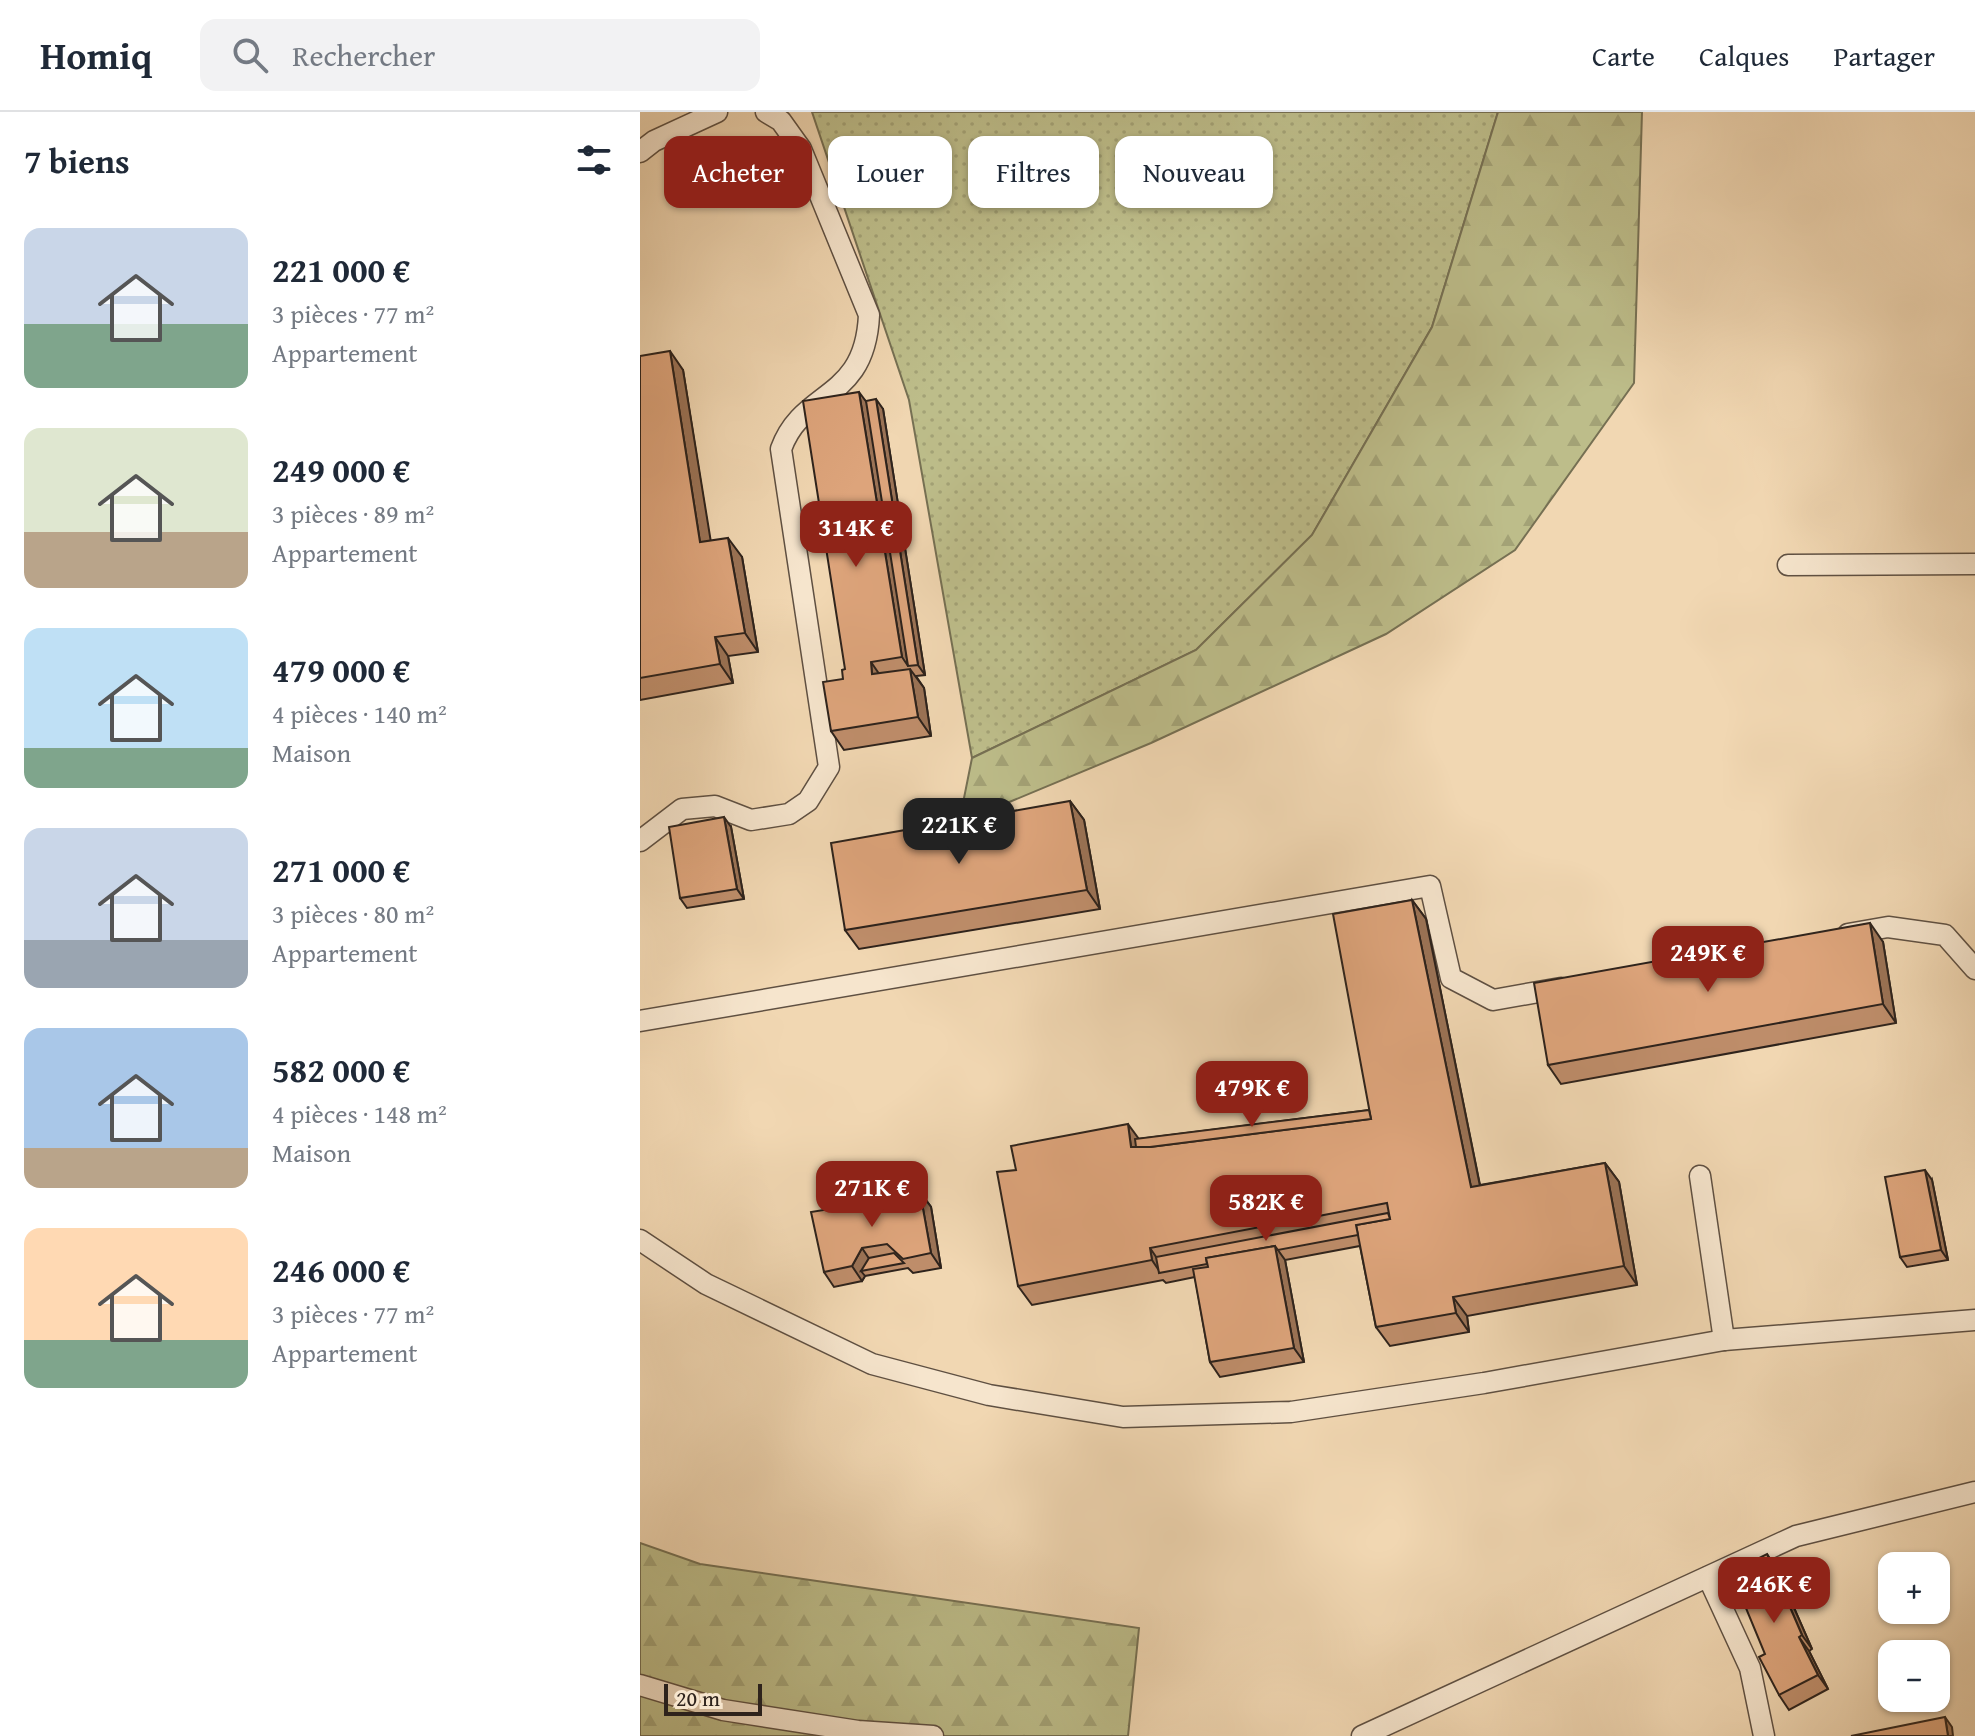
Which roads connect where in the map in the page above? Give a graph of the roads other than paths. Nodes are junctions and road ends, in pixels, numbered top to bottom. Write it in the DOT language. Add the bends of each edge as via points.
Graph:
graph roads {
  1 [pos="717,112"];
  2 [pos="766,112"];
  3 [pos="640,152"];
  4 [pos="1975,564"];
  5 [pos="1788,565"];
  6 [pos="640,841"];
  7 [pos="1827,938"];
  8 [pos="1975,969"];
  9 [pos="1584,983"];
  10 [pos="640,1021"];
  11 [pos="1700,1176"];
  12 [pos="640,1240"];
  13 [pos="1975,1320"];
  14 [pos="1724,1340"];
  15 [pos="1975,1492"];
  16 [pos="1708,1577"];
  17 [pos="640,1685"];
  18 [pos="933,1736"];
  19 [pos="1362,1736"];
  20 [pos="1764,1736"];
  1 -- 3 [label="lane"];
  2 -- 6 [label="lane" via="781,121 801,149 869,315 868,343 854,372 788,428 781,449 829,767 808,801 789,814 751,820 715,806 682,809"];
  4 -- 5 [label="lane"];
  7 -- 8 [label="lane" via="1888,927 1945,935"];
  9 -- 10 [label="lane" via="1493,1000 1451,978 1430,886"];
  11 -- 14 [label="lane"];
  12 -- 14 [label="lane" via="706,1284 872,1364 989,1395 1123,1417 1291,1412"];
  13 -- 14 [label="lane"];
  15 -- 16 [label="lane" via="1796,1536"];
  16 -- 19 [label="lane"];
  16 -- 20 [label="lane" via="1750,1668"];
  17 -- 18 [label="lane" via="723,1710 858,1731"];
}
